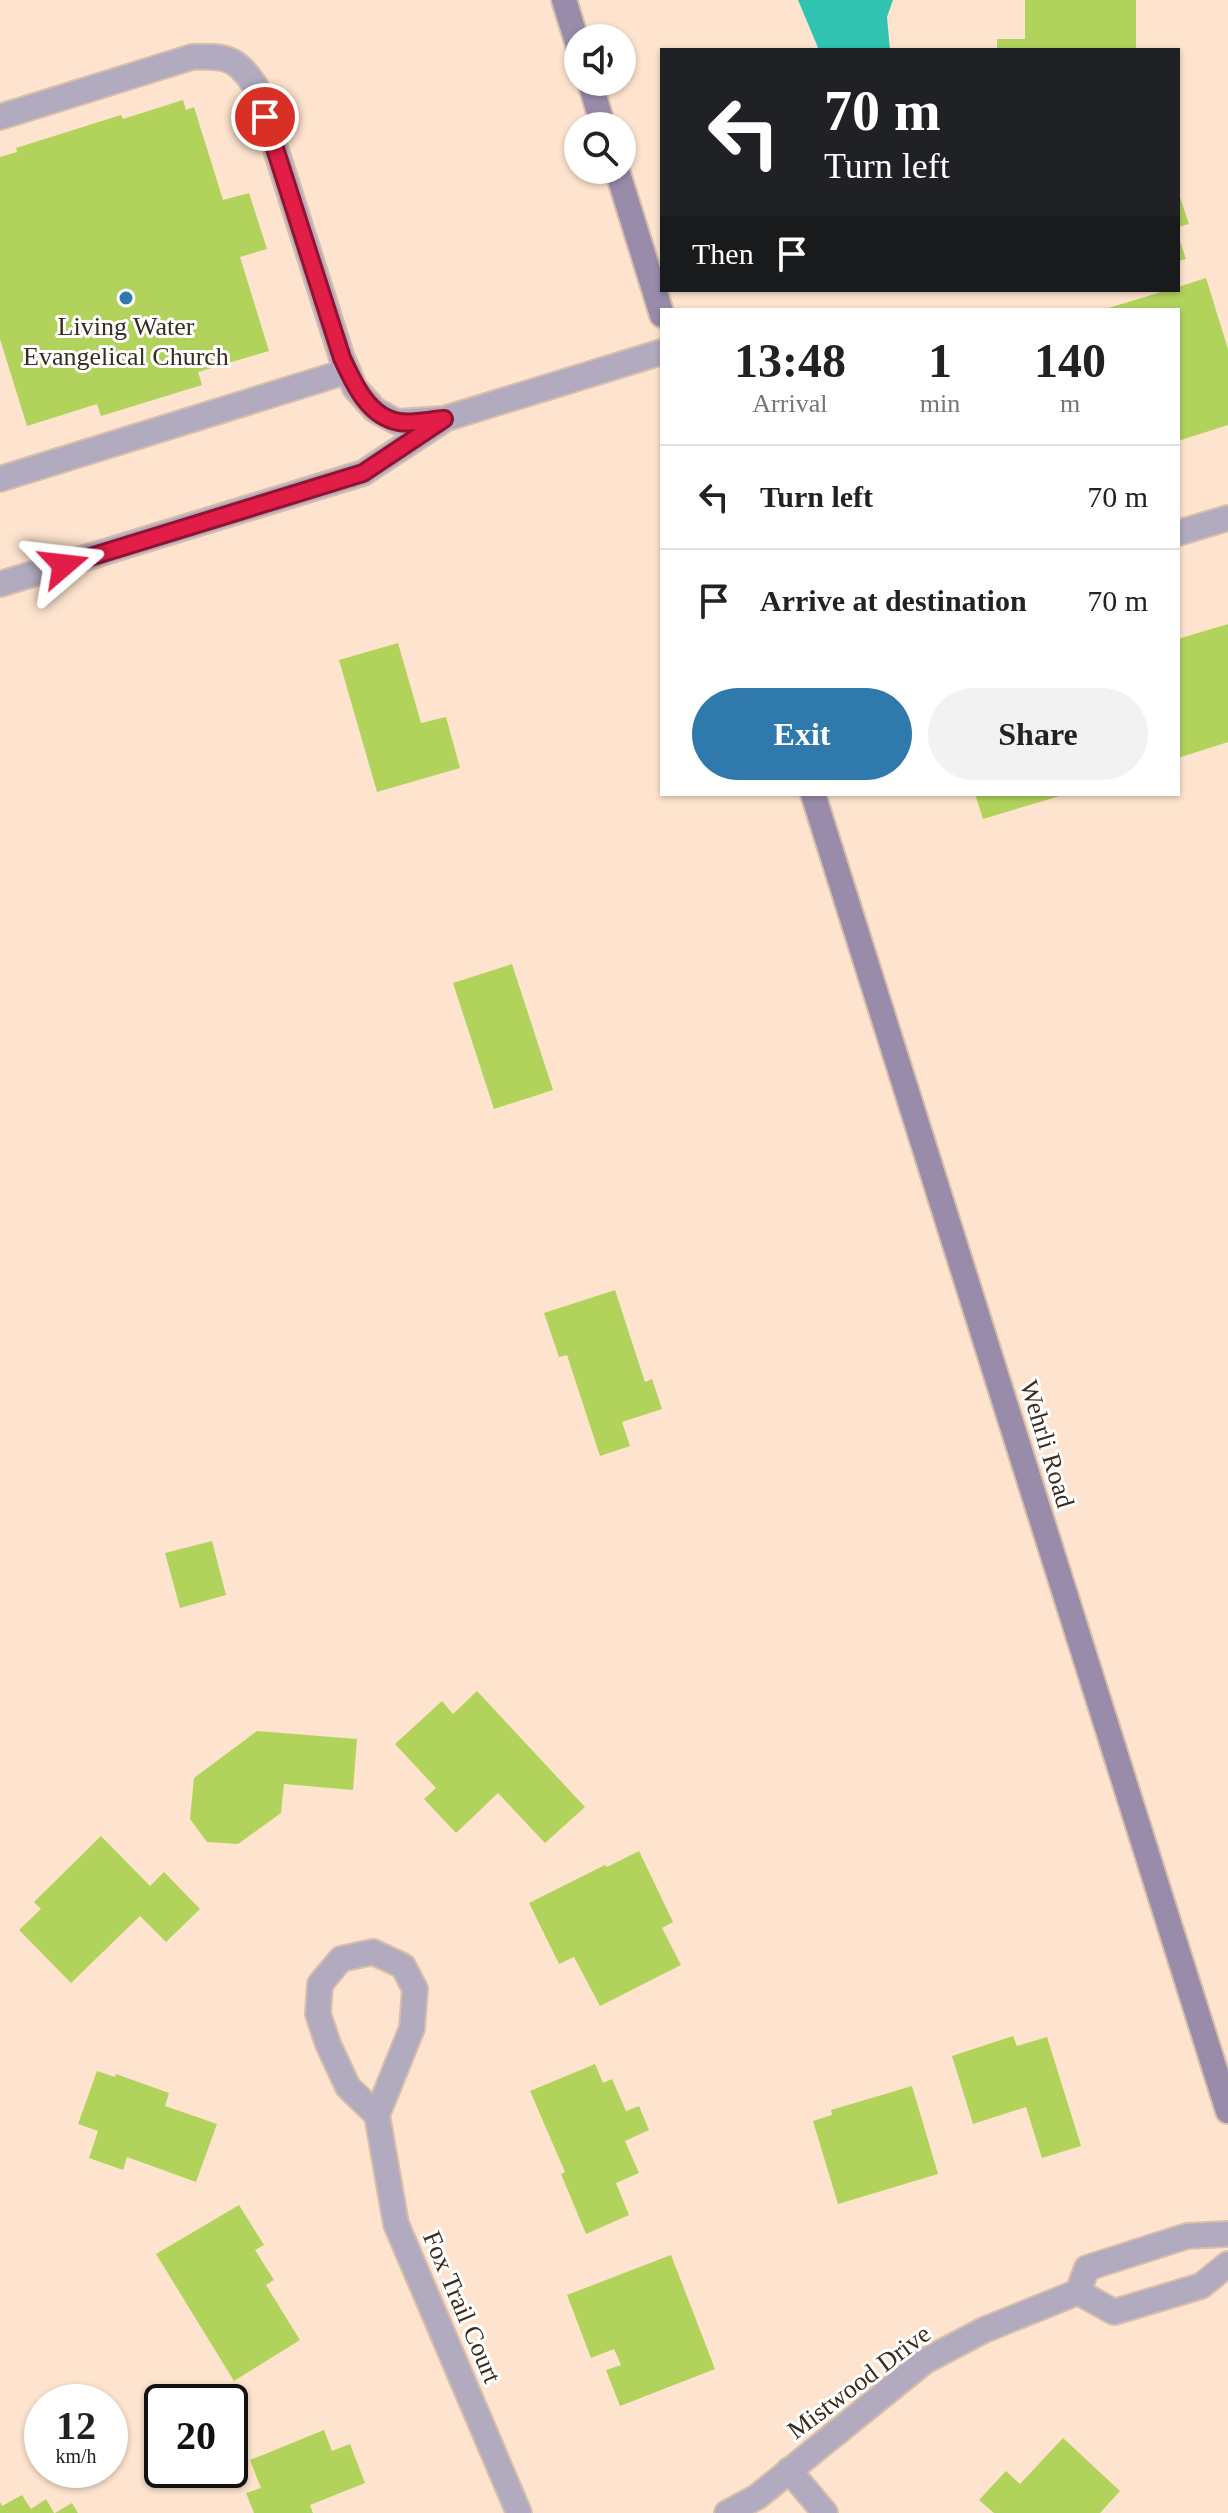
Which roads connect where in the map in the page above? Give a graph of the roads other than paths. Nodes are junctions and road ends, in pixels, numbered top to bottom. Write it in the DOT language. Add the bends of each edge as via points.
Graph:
graph roads {
  1 [pos="564,0"];
  2 [pos="571,24"];
  3 [pos="0,117"];
  4 [pos="621,184"];
  5 [pos="660,309"];
  6 [pos="660,353"];
  7 [pos="348,371"];
  8 [pos="444,419"];
  9 [pos="0,479"];
  10 [pos="1228,518"];
  11 [pos="1180,532"];
  12 [pos="1,580"];
  13 [pos="814,796"];
  14 [pos="1228,2111"];
  15 [pos="377,2115"];
  16 [pos="1228,2234"];
  17 [pos="1228,2264"];
  18 [pos="1078,2292"];
  19 [pos="789,2470"];
  20 [pos="519,2513"];
  21 [pos="727,2513"];
  22 [pos="825,2513"];
  1 -- 2 [label="main road"];
  3 -- 7 [label="street" via="192,57 220,56 243,67 256,87"];
  4 -- 5 [label="main road"];
  6 -- 8 [label="street"];
  7 -- 8 [label="street" via="375,410 397,422"];
  7 -- 9 [label="street"];
  8 -- 12 [label="street" via="363,473"];
  10 -- 11 [label="street"];
  13 -- 14 [label="main road, Wehrli Road"];
  15 -- 15 [label="street" via="412,2028 415,1989 403,1966 373,1952 341,1959 320,1984 318,2014 348,2087"];
  15 -- 20 [label="street, Fox Trail Court" via="396,2224"];
  16 -- 18 [label="street, Mistwood Drive" via="1187,2236 1087,2268"];
  17 -- 18 [label="street" via="1201,2286 1114,2312"];
  18 -- 19 [label="street, Mistwood Drive" via="984,2330 925,2361"];
  19 -- 21 [label="street, Mistwood Drive"];
  19 -- 22 [label="street"];
}
